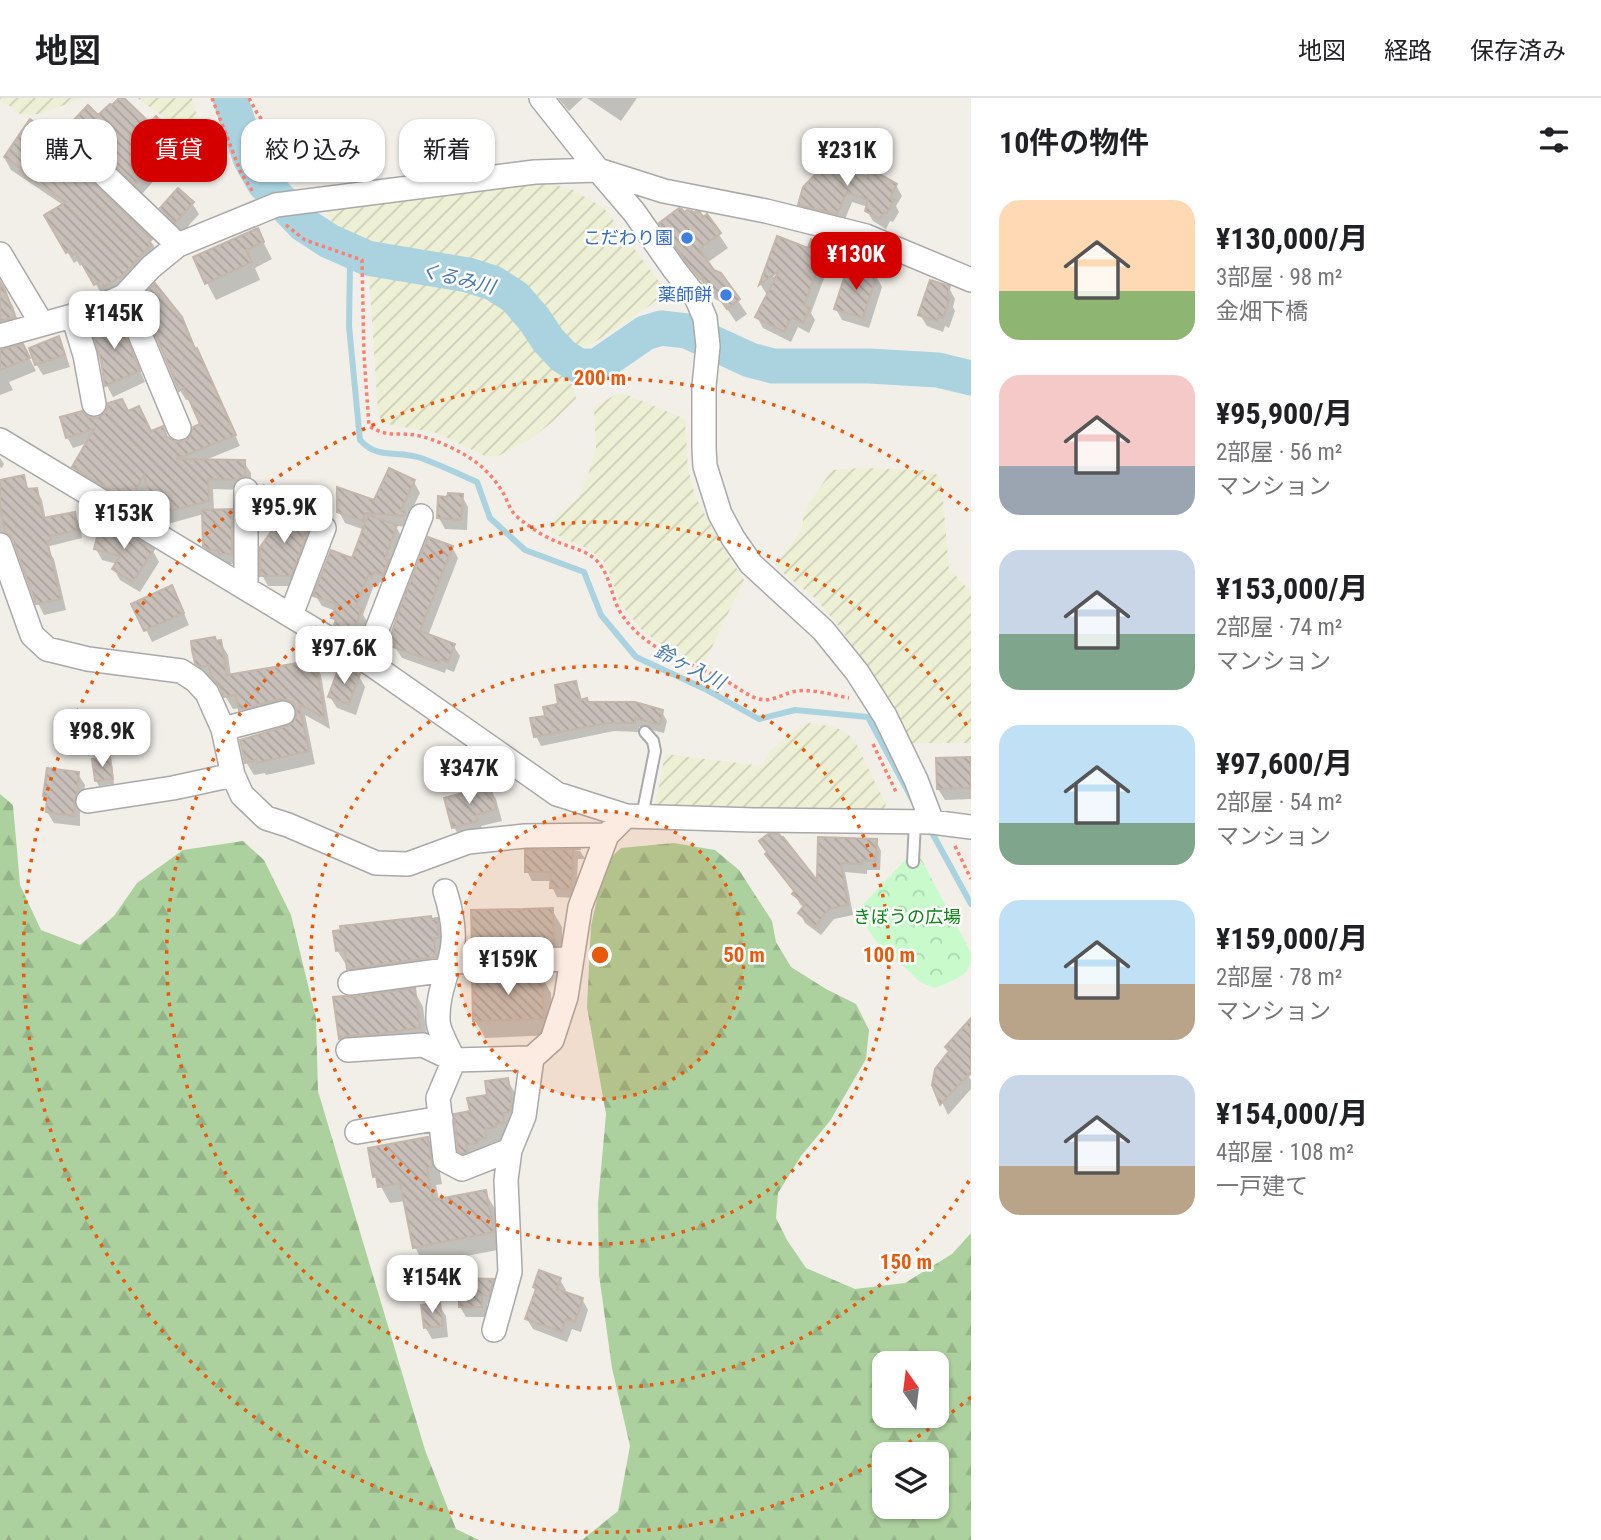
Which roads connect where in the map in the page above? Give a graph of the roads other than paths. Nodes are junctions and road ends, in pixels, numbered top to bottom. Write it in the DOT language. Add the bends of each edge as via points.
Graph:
graph roads {
  1 [pos="541,98"];
  2 [pos="598,170"];
  3 [pos="112,182"];
  4 [pos="178,245"];
  5 [pos="0,254"];
  6 [pos="971,280"];
  7 [pos="124,296"];
  8 [pos="73,316"];
  9 [pos="42,324"];
  10 [pos="0,336"];
  11 [pos="94,404"];
  12 [pos="179,428"];
  13 [pos="0,440"];
  14 [pos="246,490"];
  15 [pos="421,516"];
  16 [pos="324,528"];
  17 [pos="0,545"];
  18 [pos="246,587"];
  19 [pos="291,615"];
  20 [pos="365,660"];
  21 [pos="283,713"];
  22 [pos="223,729"];
  23 [pos="645,732"];
  24 [pos="233,775"];
  25 [pos="88,801"];
  26 [pos="634,816"];
  27 [pos="931,823"];
  28 [pos="971,827"];
  29 [pos="607,835"];
  30 [pos="913,862"];
  31 [pos="445,891"];
  32 [pos="572,959"];
  33 [pos="447,966"];
  34 [pos="350,983"];
  35 [pos="348,1050"];
  36 [pos="532,1058"];
  37 [pos="454,1060"];
  38 [pos="441,1118"];
  39 [pos="357,1132"];
  40 [pos="510,1150"];
  41 [pos="494,1330"];
  1 -- 2 [label="street"];
  2 -- 4 [label="street" via="535,173 272,206"];
  2 -- 6 [label="street" via="664,191 866,236"];
  2 -- 27 [label="street" via="696,297 705,318 705,466 720,514 751,564 823,630 877,703 916,780"];
  3 -- 4 [label="street"];
  4 -- 7 [label="street"];
  5 -- 9 [label="street"];
  7 -- 8 [label="street"];
  7 -- 12 [label="street"];
  8 -- 9 [label="street"];
  8 -- 11 [label="street"];
  9 -- 10 [label="street"];
  13 -- 18 [label="street"];
  14 -- 18 [label="street"];
  15 -- 20 [label="street"];
  16 -- 19 [label="street"];
  17 -- 22 [label="street" via="32,635 47,649 181,671 207,693"];
  18 -- 19 [label="street"];
  19 -- 20 [label="street"];
  20 -- 26 [label="street" via="557,794"];
  21 -- 22 [label="street"];
  22 -- 24 [label="street"];
  23 -- 26 [label="lane" via="655,751"];
  24 -- 25 [label="street"];
  24 -- 29 [label="street" via="242,795 266,818 376,863 408,864 468,842"];
  26 -- 27 [label="street"];
  26 -- 29 [label="street"];
  27 -- 28 [label="street"];
  27 -- 30 [label="lane"];
  29 -- 32 [label="street" via="580,907"];
  31 -- 33 [label="street" via="453,929"];
  32 -- 33 [label="street"];
  32 -- 36 [label="street" via="552,1040"];
  33 -- 34 [label="street"];
  33 -- 37 [label="street" via="438,1022"];
  35 -- 37 [label="street" via="423,1045"];
  36 -- 37 [label="street"];
  36 -- 40 [label="street" via="524,1116"];
  37 -- 38 [label="street" via="438,1098"];
  38 -- 39 [label="street"];
  38 -- 40 [label="street" via="445,1160 462,1169"];
  40 -- 41 [label="street" via="506,1180 510,1272"];
}
